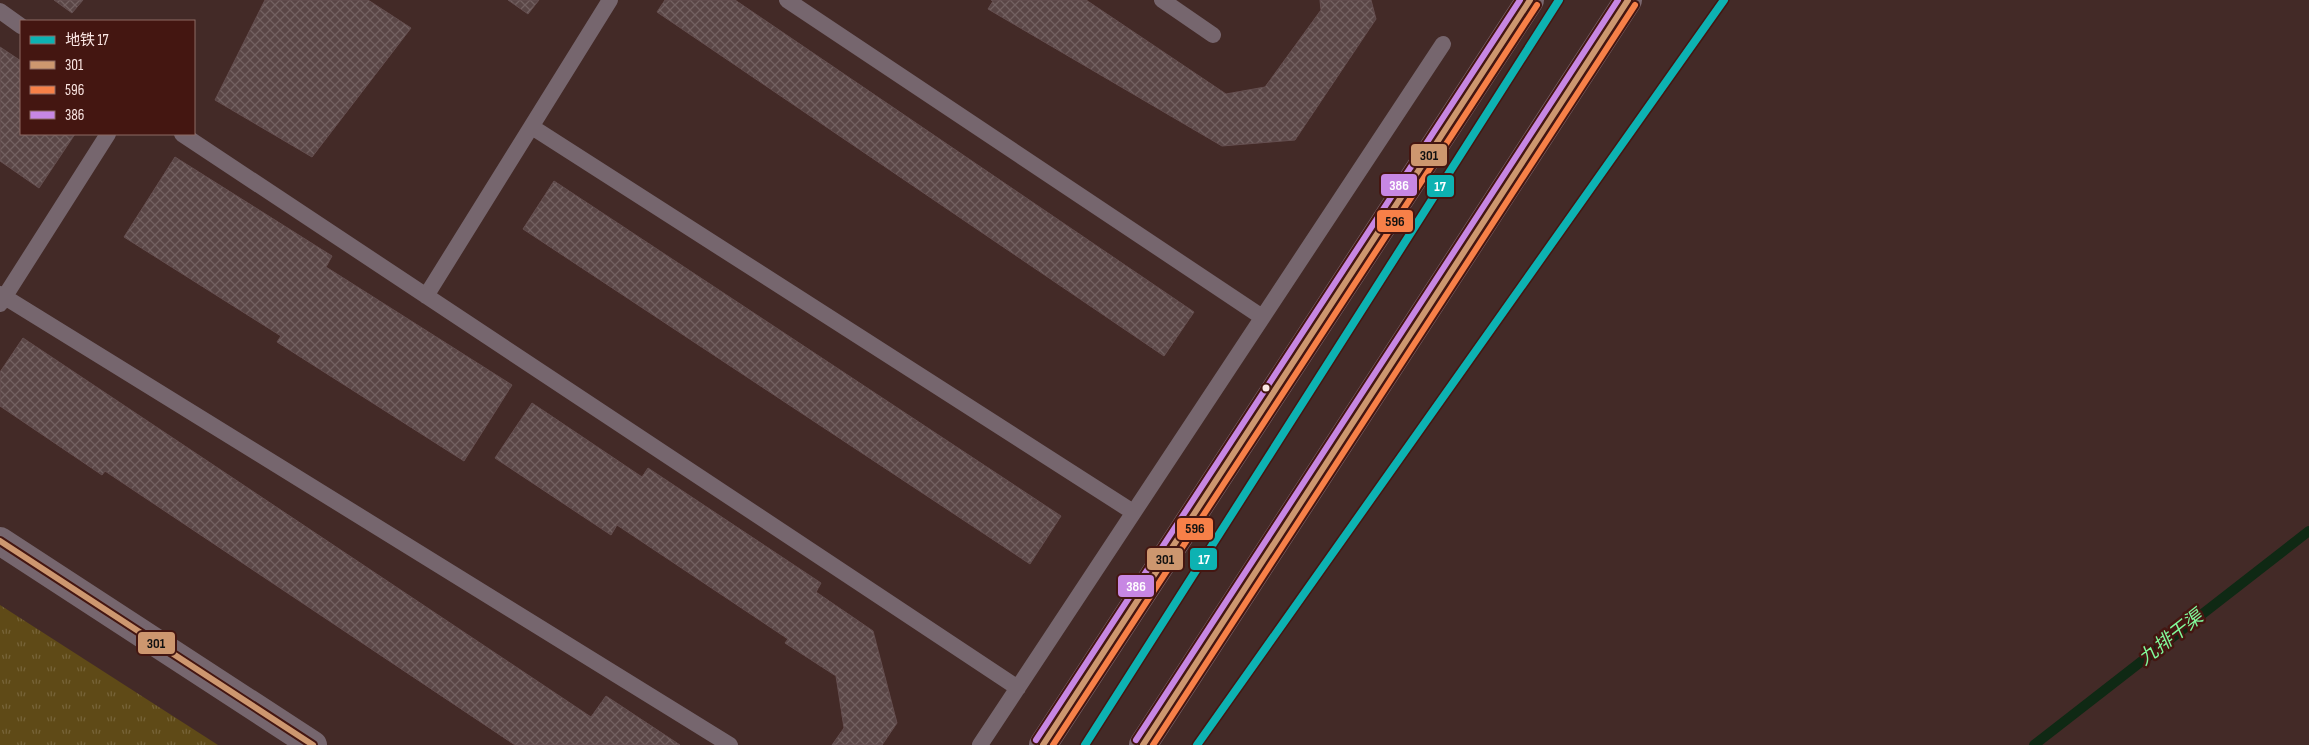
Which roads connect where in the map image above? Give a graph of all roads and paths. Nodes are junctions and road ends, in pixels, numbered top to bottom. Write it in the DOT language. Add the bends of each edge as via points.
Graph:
graph roads {
  1 [pos="610,0"];
  2 [pos="787,0"];
  3 [pos="1162,0"];
  4 [pos="1530,0"];
  5 [pos="1628,0"];
  6 [pos="0,12"];
  7 [pos="20,25"];
  8 [pos="1213,35"];
  9 [pos="1443,44"];
  10 [pos="532,127"];
  11 [pos="107,135"];
  12 [pos="184,135"];
  13 [pos="426,296"];
  14 [pos="1,299"];
  15 [pos="1262,317"];
  16 [pos="1133,512"];
  17 [pos="0,541"];
  18 [pos="1018,688"];
  19 [pos="313,745"];
  20 [pos="730,745"];
  21 [pos="980,745"];
  22 [pos="1043,745"];
  23 [pos="1143,745"];
  1 -- 10 [label="lane"];
  2 -- 15 [label="lane"];
  3 -- 8 [label="lane"];
  4 -- 22 [label="main road"];
  5 -- 23 [label="main road"];
  6 -- 7 [label="lane"];
  9 -- 15 [label="lane"];
  10 -- 13 [label="lane"];
  10 -- 16 [label="lane"];
  11 -- 14 [label="lane"];
  12 -- 13 [label="lane"];
  13 -- 18 [label="lane"];
  14 -- 20 [label="lane"];
  15 -- 16 [label="lane"];
  16 -- 18 [label="lane"];
  17 -- 19 [label="street"];
  18 -- 21 [label="lane"];
}
